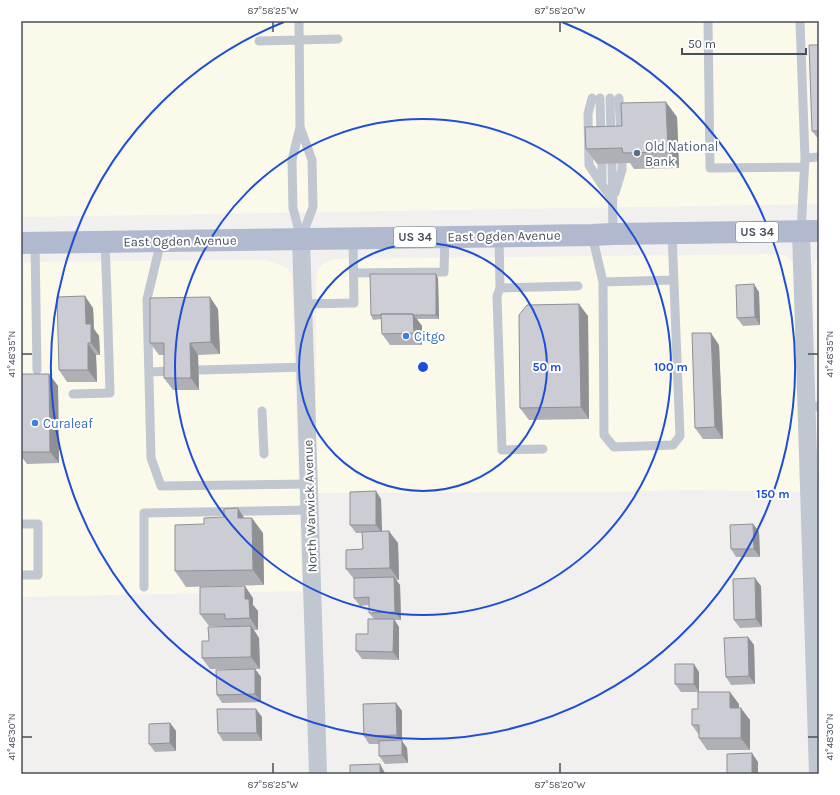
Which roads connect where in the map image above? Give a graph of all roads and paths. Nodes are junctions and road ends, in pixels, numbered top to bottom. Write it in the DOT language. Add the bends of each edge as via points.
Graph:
graph roads {
  1 [pos="299,21"];
  2 [pos="708,21"];
  3 [pos="800,21"];
  4 [pos="338,39"];
  5 [pos="299,40"];
  6 [pos="259,41"];
  7 [pos="300,127"];
  8 [pos="621,141"];
  9 [pos="601,142"];
  10 [pos="611,142"];
  11 [pos="819,157"];
  12 [pos="805,158"];
  13 [pos="622,163"];
  14 [pos="602,164"];
  15 [pos="612,164"];
  16 [pos="804,167"];
  17 [pos="602,186"];
  18 [pos="613,200"];
  19 [pos="810,232"];
  20 [pos="672,234"];
  21 [pos="603,235"];
  22 [pos="499,236"];
  23 [pos="445,237"];
  24 [pos="353,238"];
  25 [pos="301,239"];
  26 [pos="161,241"];
  27 [pos="105,242"];
  28 [pos="28,243"];
  29 [pos="354,273"];
  30 [pos="674,280"];
  31 [pos="603,282"];
  32 [pos="578,286"];
  33 [pos="500,288"];
  34 [pos="303,304"];
  35 [pos="305,368"];
  36 [pos="37,370"];
  37 [pos="199,370"];
  38 [pos="172,371"];
  39 [pos="149,372"];
  40 [pos="73,394"];
  41 [pos="813,406"];
  42 [pos="262,411"];
  43 [pos="543,449"];
  44 [pos="264,454"];
  45 [pos="309,484"];
  46 [pos="310,510"];
  47 [pos="21,524"];
  48 [pos="21,575"];
  49 [pos="144,587"];
  50 [pos="816,593"];
  51 [pos="318,774"];
  52 [pos="818,774"];
  1 -- 5 [label="lane"];
  2 -- 16 [label="lane" via="710,168"];
  3 -- 12 [label="lane"];
  4 -- 5 [label="lane"];
  5 -- 6 [label="lane"];
  5 -- 7 [label="lane"];
  7 -- 25 [label="lane" via="292,160 293,208"];
  7 -- 25 [label="lane" via="312,160 313,207"];
  8 -- 10 [label="lane" via="614,98"];
  9 -- 17 [label="lane" via="596,98 588,114 589,165"];
  11 -- 12 [label="lane"];
  12 -- 16 [label="lane"];
  13 -- 18 [label="lane"];
  14 -- 17 [label="lane"];
  15 -- 18 [label="lane"];
  16 -- 19 [label="lane"];
  17 -- 18 [label="lane"];
  18 -- 21 [label="lane"];
  19 -- 20 [label="main road, East Ogden Avenue / US 34"];
  19 -- 41 [label="street"];
  20 -- 21 [label="main road, East Ogden Avenue / US 34"];
  20 -- 30 [label="lane"];
  21 -- 22 [label="main road, East Ogden Avenue / US 34"];
  21 -- 31 [label="lane"];
  22 -- 23 [label="main road, East Ogden Avenue / US 34"];
  22 -- 33 [label="lane"];
  23 -- 24 [label="main road, East Ogden Avenue / US 34"];
  23 -- 29 [label="lane" via="444,272"];
  24 -- 25 [label="main road, East Ogden Avenue / US 34"];
  24 -- 29 [label="lane"];
  25 -- 26 [label="main road, East Ogden Avenue / US 34"];
  25 -- 34 [label="street, North Warwick Avenue"];
  26 -- 27 [label="main road, East Ogden Avenue / US 34"];
  26 -- 39 [label="lane" via="147,299"];
  27 -- 28 [label="main road, East Ogden Avenue / US 34"];
  27 -- 40 [label="lane" via="110,393"];
  28 -- 36 [label="lane"];
  29 -- 34 [label="lane" via="354,303"];
  30 -- 31 [label="lane"];
  30 -- 31 [label="lane" via="680,436 673,445 614,447 604,435"];
  32 -- 33 [label="lane"];
  33 -- 43 [label="lane" via="497,296 502,450"];
  34 -- 35 [label="street, North Warwick Avenue"];
  35 -- 37 [label="lane"];
  35 -- 45 [label="street, North Warwick Avenue"];
  38 -- 39 [label="lane"];
  39 -- 45 [label="lane" via="151,458 161,486"];
  41 -- 50 [label="street"];
  42 -- 44 [label="lane"];
  45 -- 46 [label="street, North Warwick Avenue"];
  46 -- 49 [label="lane" via="144,513"];
  46 -- 51 [label="street, North Warwick Avenue"];
  47 -- 48 [label="lane" via="38,524 38,575"];
  50 -- 52 [label="street"];
}
